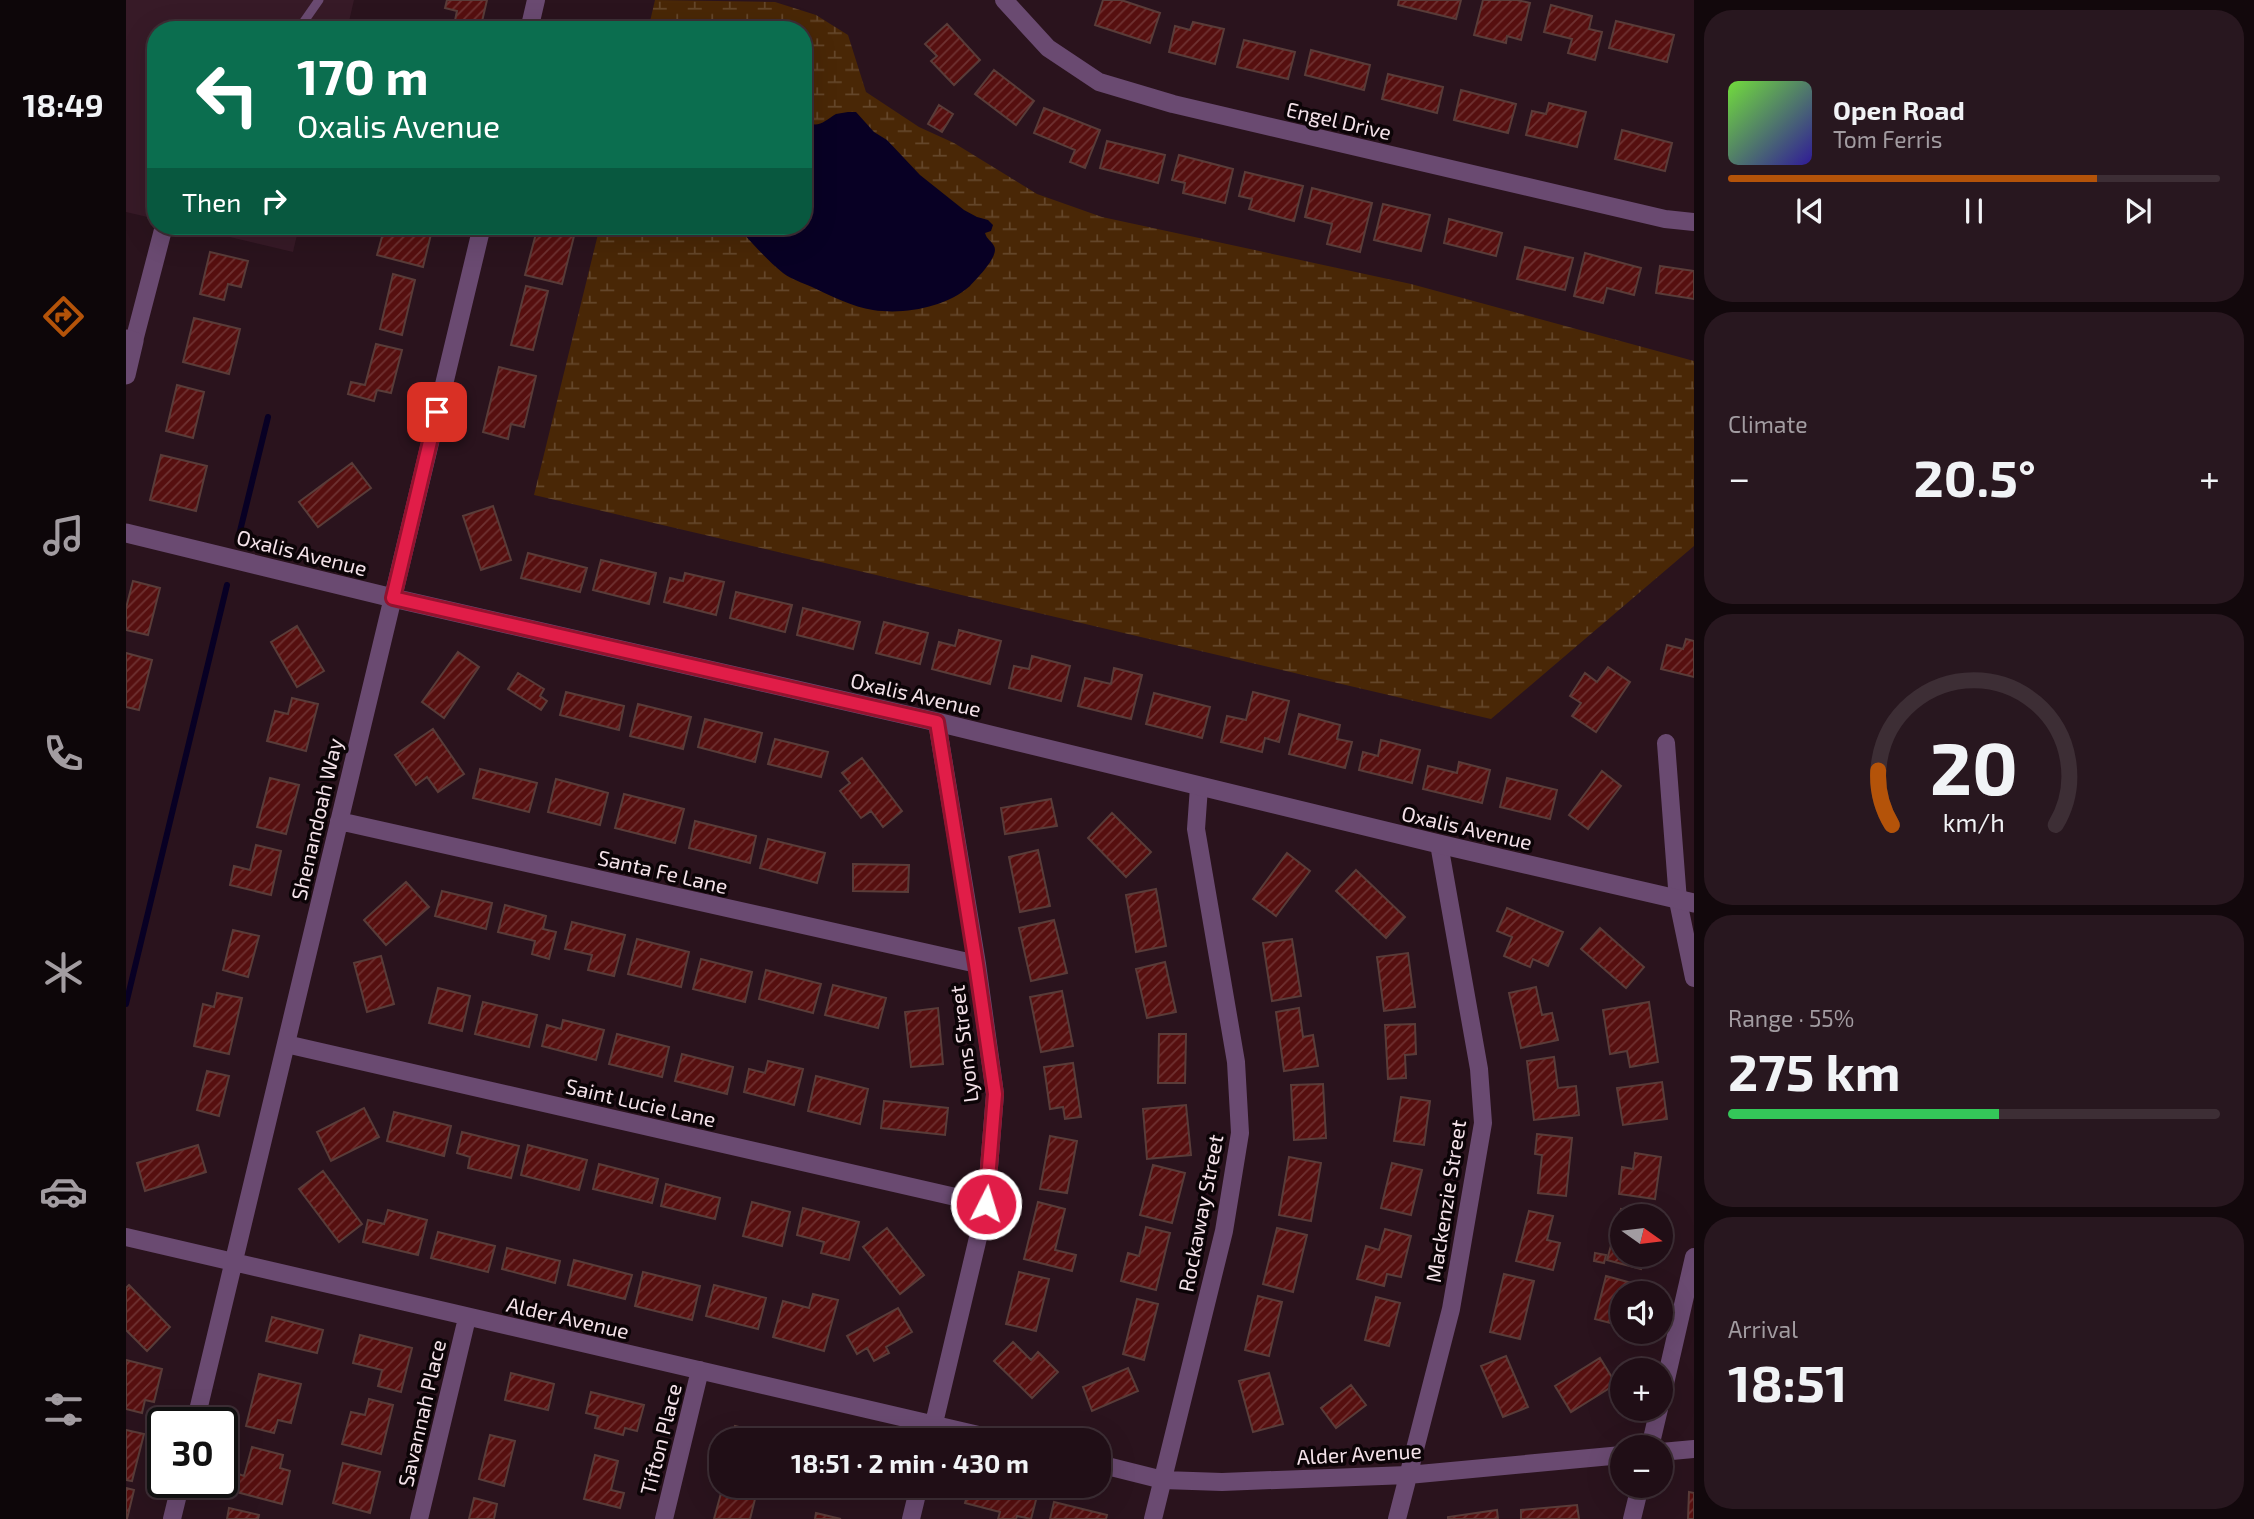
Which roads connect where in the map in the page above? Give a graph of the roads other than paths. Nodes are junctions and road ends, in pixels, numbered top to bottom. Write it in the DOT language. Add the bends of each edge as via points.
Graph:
graph roads {
  1 [pos="319,0"];
  2 [pos="536,0"];
  3 [pos="1004,0"];
  4 [pos="304,21"];
  5 [pos="531,21"];
  6 [pos="1694,222"];
  7 [pos="161,235"];
  8 [pos="480,235"];
  9 [pos="130,340"];
  10 [pos="126,375"];
  11 [pos="126,533"];
  12 [pos="393,598"];
  13 [pos="937,722"];
  14 [pos="1666,743"];
  15 [pos="1199,787"];
  16 [pos="339,821"];
  17 [pos="1439,844"];
  18 [pos="1686,902"];
  19 [pos="976,964"];
  20 [pos="1694,978"];
  21 [pos="286,1044"];
  22 [pos="986,1204"];
  23 [pos="126,1237"];
  24 [pos="1694,1257"];
  25 [pos="234,1263"];
  26 [pos="467,1318"];
  27 [pos="1671,1358"];
  28 [pos="700,1370"];
  29 [pos="199,1407"];
  30 [pos="917,1428"];
  31 [pos="933,1428"];
  32 [pos="1694,1449"];
  33 [pos="1673,1451"];
  34 [pos="1610,1456"];
  35 [pos="1111,1467"];
  36 [pos="1408,1475"];
  37 [pos="1163,1480"];
  38 [pos="177,1498"];
  39 [pos="916,1498"];
  40 [pos="1637,1498"];
  41 [pos="172,1519"];
  42 [pos="419,1519"];
  43 [pos="664,1519"];
  44 [pos="911,1519"];
  45 [pos="1153,1519"];
  46 [pos="1397,1519"];
  47 [pos="1632,1519"];
  1 -- 4 [label="lane"];
  2 -- 5 [label="street"];
  3 -- 6 [label="street, Engel Drive" via="1048,48 1099,82 1173,104"];
  7 -- 9 [label="street"];
  8 -- 12 [label="street, Shenandoah Way"];
  9 -- 10 [label="street"];
  11 -- 12 [label="street, Oxalis Avenue"];
  12 -- 13 [label="street, Oxalis Avenue"];
  12 -- 16 [label="street, Shenandoah Way"];
  13 -- 15 [label="street, Oxalis Avenue"];
  13 -- 19 [label="street, Lyons Street"];
  14 -- 18 [label="street"];
  15 -- 17 [label="street, Oxalis Avenue"];
  15 -- 37 [label="street, Rockaway Street" via="1196,829 1236,1062 1240,1133 1224,1231"];
  16 -- 19 [label="street, Santa Fe Lane"];
  16 -- 21 [label="street, Shenandoah Way"];
  17 -- 18 [label="street, Oxalis Avenue"];
  17 -- 36 [label="street, Mackenzie Street" via="1479,1069 1483,1123 1451,1309"];
  18 -- 20 [label="street"];
  19 -- 22 [label="street, Lyons Street" via="995,1094"];
  21 -- 22 [label="street, Saint Lucie Lane"];
  21 -- 25 [label="street, Shenandoah Way"];
  22 -- 31 [label="street, Lyons Street"];
  23 -- 25 [label="street, Alder Avenue"];
  24 -- 27 [label="street"];
  25 -- 26 [label="street, Alder Avenue"];
  25 -- 29 [label="street, Shenandoah Way"];
  26 -- 28 [label="street, Alder Avenue"];
  26 -- 42 [label="street, Savannah Place"];
  28 -- 30 [label="street, Alder Avenue"];
  28 -- 43 [label="street, Tifton Place"];
  32 -- 33 [label="street"];
  34 -- 36 [label="street, Alder Avenue"];
  35 -- 37 [label="street, Alder Avenue"];
  36 -- 37 [label="street, Alder Avenue"];
  36 -- 46 [label="street, Mackenzie Street"];
  37 -- 45 [label="street, Rockaway Street"];
  38 -- 41 [label="street"];
  39 -- 44 [label="street"];
  40 -- 47 [label="street"];
}
